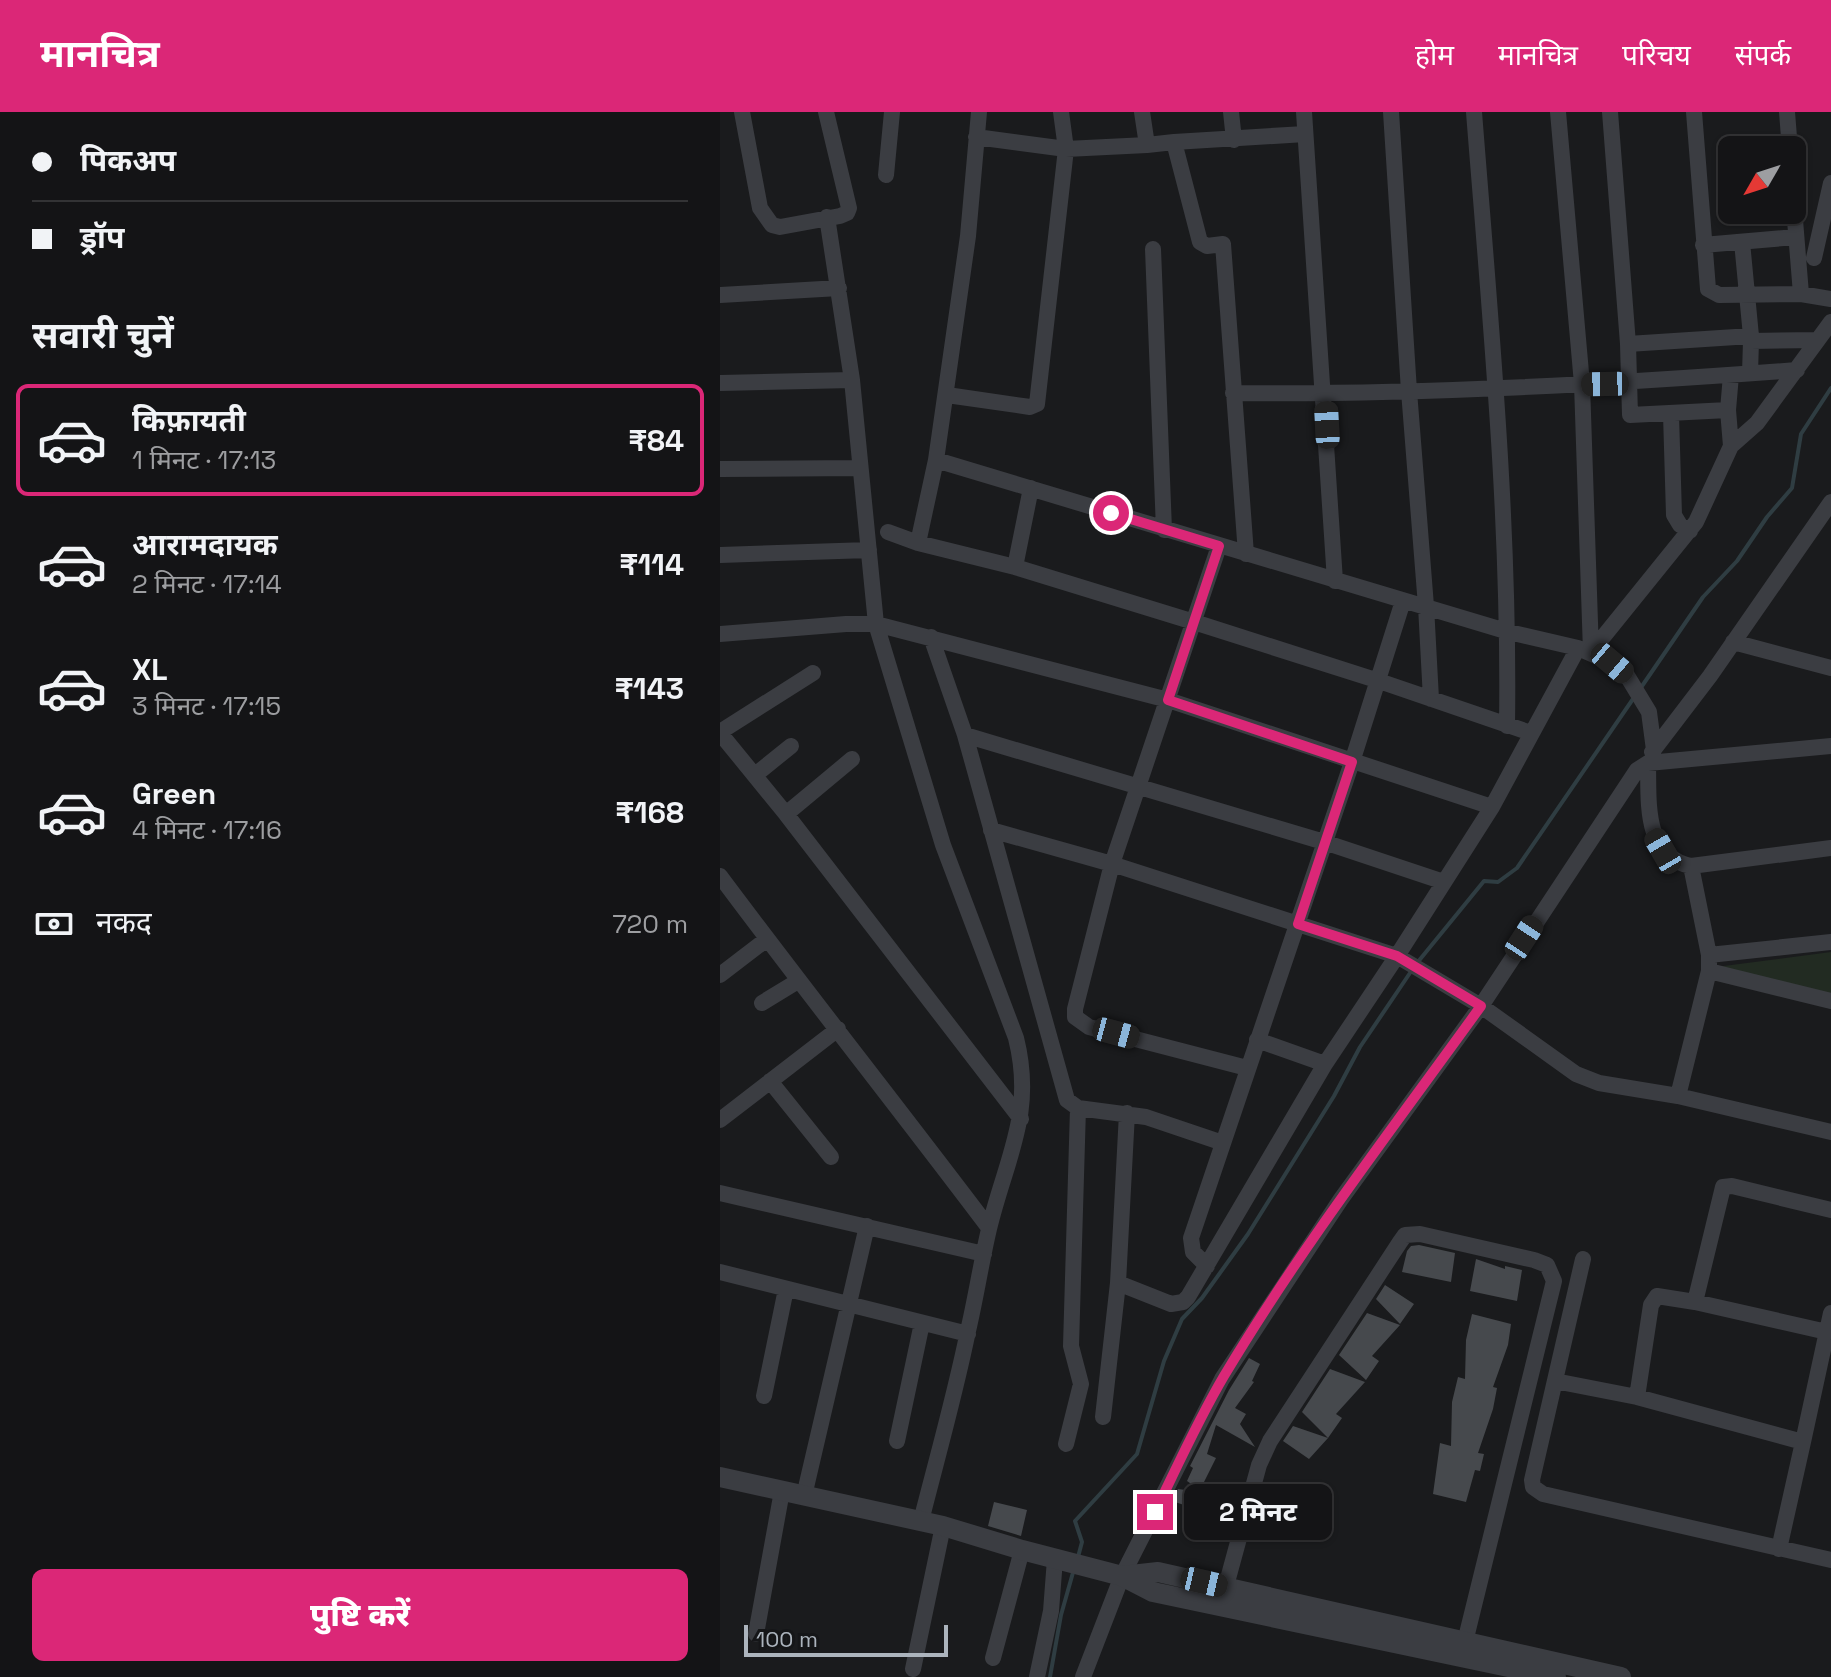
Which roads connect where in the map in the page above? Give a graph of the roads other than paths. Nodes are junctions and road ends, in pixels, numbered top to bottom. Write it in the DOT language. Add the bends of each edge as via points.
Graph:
graph roads {
  1 [pos="742,112"];
  2 [pos="826,112"];
  3 [pos="892,112"];
  4 [pos="979,112"];
  5 [pos="1061,112"];
  6 [pos="1142,112"];
  7 [pos="1231,112"];
  8 [pos="1304,112"];
  9 [pos="1391,112"];
  10 [pos="1474,112"];
  11 [pos="1558,112"];
  12 [pos="1610,112"];
  13 [pos="1694,112"];
  14 [pos="1787,112"];
  15 [pos="1305,134"];
  16 [pos="1789,136"];
  17 [pos="976,137"];
  18 [pos="1234,140"];
  19 [pos="1174,142"];
  20 [pos="1147,145"];
  21 [pos="1066,149"];
  22 [pos="886,175"];
  23 [pos="1831,183"];
  24 [pos="827,217"];
  25 [pos="1795,224"];
  26 [pos="1796,237"];
  27 [pos="1742,242"];
  28 [pos="1703,245"];
  29 [pos="1153,249"];
  30 [pos="1814,258"];
  31 [pos="839,288"];
  32 [pos="1746,293"];
  33 [pos="1801,294"];
  34 [pos="720,295"];
  35 [pos="1831,299"];
  36 [pos="1831,322"];
  37 [pos="1751,338"];
  38 [pos="1818,340"];
  39 [pos="1628,344"];
  40 [pos="1797,370"];
  41 [pos="1750,373"];
  42 [pos="1731,375"];
  43 [pos="852,380"];
  44 [pos="720,383"];
  45 [pos="1628,383"];
  46 [pos="1582,384"];
  47 [pos="1495,387"];
  48 [pos="1409,391"];
  49 [pos="1233,393"];
  50 [pos="1325,394"];
  51 [pos="947,395"];
  52 [pos="1728,410"];
  53 [pos="1671,414"];
  54 [pos="1731,446"];
  55 [pos="936,460"];
  56 [pos="860,468"];
  57 [pos="720,469"];
  58 [pos="1031,488"];
  59 [pos="1831,502"];
  60 [pos="1164,530"];
  61 [pos="1690,531"];
  62 [pos="888,532"];
  63 [pos="918,543"];
  64 [pos="1219,546"];
  65 [pos="869,550"];
  66 [pos="1246,554"];
  67 [pos="720,555"];
  68 [pos="1015,567"];
  69 [pos="1335,581"];
  70 [pos="1403,601"];
  71 [pos="1426,606"];
  72 [pos="1194,622"];
  73 [pos="876,624"];
  74 [pos="1509,632"];
  75 [pos="720,634"];
  76 [pos="931,637"];
  77 [pos="1733,642"];
  78 [pos="1584,650"];
  79 [pos="1831,668"];
  80 [pos="813,673"];
  81 [pos="1379,681"];
  82 [pos="1431,699"];
  83 [pos="1168,700"];
  84 [pos="1507,726"];
  85 [pos="720,732"];
  86 [pos="1531,733"];
  87 [pos="965,735"];
  88 [pos="791,746"];
  89 [pos="1831,746"];
  90 [pos="852,759"];
  91 [pos="1648,759"];
  92 [pos="1352,762"];
  93 [pos="755,775"];
  94 [pos="1138,787"];
  95 [pos="1492,807"];
  96 [pos="786,814"];
  97 [pos="991,830"];
  98 [pos="1324,842"];
  99 [pos="1831,848"];
  100 [pos="1112,864"];
  101 [pos="1691,866"];
  102 [pos="720,876"];
  103 [pos="1444,882"];
  104 [pos="1298,924"];
  105 [pos="767,939"];
  106 [pos="1831,942"];
  107 [pos="1404,959"];
  108 [pos="1709,963"];
  109 [pos="720,975"];
  110 [pos="798,981"];
  111 [pos="1831,1001"];
  112 [pos="762,1003"];
  113 [pos="1481,1006"];
  114 [pos="838,1029"];
  115 [pos="1257,1040"];
  116 [pos="1325,1064"];
  117 [pos="1247,1068"];
  118 [pos="770,1081"];
  119 [pos="1678,1096"];
  120 [pos="1078,1108"];
  121 [pos="1127,1113"];
  122 [pos="1021,1119"];
  123 [pos="721,1123"];
  124 [pos="1831,1132"];
  125 [pos="1223,1143"];
  126 [pos="831,1157"];
  127 [pos="720,1193"];
  128 [pos="1831,1210"];
  129 [pos="867,1226"];
  130 [pos="989,1228"];
  131 [pos="984,1254"];
  132 [pos="1583,1259"];
  133 [pos="1207,1266"];
  134 [pos="720,1272"];
  135 [pos="1118,1283"];
  136 [pos="786,1289"];
  137 [pos="1695,1302"];
  138 [pos="849,1306"];
  139 [pos="1831,1313"];
  140 [pos="922,1323"];
  141 [pos="1827,1332"];
  142 [pos="968,1334"];
  143 [pos="1555,1381"];
  144 [pos="764,1396"];
  145 [pos="1637,1397"];
  146 [pos="1103,1417"];
  147 [pos="897,1441"];
  148 [pos="1803,1442"];
  149 [pos="1066,1444"];
  150 [pos="720,1477"];
  151 [pos="782,1491"];
  152 [pos="804,1496"];
  153 [pos="921,1521"];
  154 [pos="943,1526"];
  155 [pos="1779,1549"];
  156 [pos="1022,1550"];
  157 [pos="1058,1560"];
  158 [pos="1831,1560"];
  159 [pos="1122,1576"];
  160 [pos="1224,1597"];
  161 [pos="756,1634"];
  162 [pos="1463,1648"];
  163 [pos="993,1658"];
  164 [pos="913,1669"];
  165 [pos="1037,1677"];
  166 [pos="1083,1677"];
  167 [pos="1556,1677"];
  168 [pos="1621,1677"];
  1 -- 24 [label="street" via="765,219 780,227"];
  2 -- 24 [label="street" via="849,208"];
  3 -- 22 [label="street"];
  4 -- 17 [label="street"];
  5 -- 21 [label="street"];
  6 -- 20 [label="street"];
  7 -- 18 [label="street"];
  8 -- 15 [label="street"];
  9 -- 48 [label="street"];
  10 -- 47 [label="street"];
  11 -- 46 [label="street"];
  12 -- 39 [label="street"];
  13 -- 28 [label="street"];
  14 -- 16 [label="street"];
  15 -- 18 [label="street"];
  15 -- 50 [label="street"];
  17 -- 21 [label="street"];
  17 -- 51 [label="street"];
  18 -- 19 [label="street"];
  19 -- 20 [label="street"];
  19 -- 49 [label="street" via="1200,242 1223,244"];
  20 -- 21 [label="street"];
  21 -- 51 [label="street" via="1037,404"];
  23 -- 30 [label="street"];
  24 -- 31 [label="street"];
  25 -- 26 [label="street"];
  26 -- 27 [label="street"];
  26 -- 30 [label="street"];
  27 -- 28 [label="street"];
  27 -- 32 [label="street"];
  28 -- 32 [label="street" via="1708,289 1719,295"];
  29 -- 60 [label="street"];
  30 -- 33 [label="street"];
  31 -- 34 [label="street"];
  31 -- 43 [label="street"];
  32 -- 33 [label="street"];
  32 -- 37 [label="street"];
  33 -- 35 [label="street"];
  36 -- 38 [label="street"];
  37 -- 38 [label="street"];
  37 -- 39 [label="street"];
  37 -- 41 [label="street"];
  38 -- 40 [label="street"];
  39 -- 45 [label="street"];
  40 -- 41 [label="street"];
  40 -- 54 [label="street" via="1757,423"];
  41 -- 42 [label="street"];
  42 -- 45 [label="street"];
  42 -- 52 [label="street"];
  43 -- 44 [label="street"];
  43 -- 56 [label="street"];
  45 -- 46 [label="street"];
  45 -- 53 [label="street" via="1630,415"];
  46 -- 47 [label="street"];
  46 -- 78 [label="street"];
  47 -- 48 [label="street"];
  47 -- 74 [label="street"];
  48 -- 50 [label="street"];
  48 -- 71 [label="street"];
  49 -- 50 [label="street"];
  49 -- 66 [label="street"];
  50 -- 69 [label="street"];
  51 -- 55 [label="street"];
  52 -- 53 [label="street"];
  52 -- 54 [label="street"];
  53 -- 61 [label="street" via="1674,515"];
  54 -- 61 [label="street"];
  55 -- 58 [label="street"];
  55 -- 63 [label="street"];
  56 -- 57 [label="street"];
  56 -- 65 [label="street"];
  58 -- 60 [label="street"];
  58 -- 68 [label="street"];
  59 -- 77 [label="street"];
  60 -- 64 [label="street"];
  61 -- 78 [label="street"];
  62 -- 63 [label="street"];
  63 -- 68 [label="street"];
  64 -- 66 [label="street"];
  64 -- 72 [label="street"];
  65 -- 67 [label="street"];
  65 -- 73 [label="street"];
  66 -- 69 [label="street"];
  68 -- 72 [label="street"];
  69 -- 70 [label="street"];
  70 -- 71 [label="street"];
  70 -- 81 [label="street"];
  71 -- 74 [label="street"];
  71 -- 82 [label="street"];
  72 -- 81 [label="street"];
  72 -- 83 [label="street"];
  73 -- 75 [label="street"];
  73 -- 76 [label="street"];
  73 -- 122 [label="street" via="943,845 1016,1038 1024,1079"];
  74 -- 78 [label="street"];
  74 -- 84 [label="street"];
  76 -- 83 [label="street"];
  76 -- 87 [label="street"];
  77 -- 79 [label="street"];
  77 -- 91 [label="street"];
  78 -- 86 [label="street"];
  78 -- 91 [label="street" via="1626,674 1649,712"];
  80 -- 85 [label="street"];
  81 -- 82 [label="street"];
  81 -- 92 [label="street"];
  82 -- 84 [label="street"];
  83 -- 92 [label="street"];
  83 -- 94 [label="street"];
  84 -- 86 [label="street"];
  85 -- 93 [label="street"];
  86 -- 95 [label="street"];
  87 -- 94 [label="street"];
  87 -- 97 [label="street"];
  88 -- 93 [label="street"];
  89 -- 91 [label="street"];
  90 -- 96 [label="street"];
  91 -- 101 [label="street" via="1655,836 1663,851"];
  91 -- 113 [label="street"];
  92 -- 95 [label="street"];
  92 -- 98 [label="street"];
  93 -- 96 [label="street"];
  94 -- 98 [label="street"];
  94 -- 100 [label="street"];
  95 -- 103 [label="street"];
  96 -- 122 [label="street"];
  97 -- 100 [label="street"];
  97 -- 120 [label="street" via="1067,1100"];
  98 -- 103 [label="street"];
  98 -- 104 [label="street"];
  99 -- 101 [label="street"];
  100 -- 104 [label="street"];
  100 -- 117 [label="street" via="1075,1017 1089,1027"];
  101 -- 108 [label="street"];
  102 -- 105 [label="street"];
  103 -- 107 [label="street"];
  104 -- 107 [label="street"];
  104 -- 115 [label="street"];
  105 -- 109 [label="street"];
  105 -- 110 [label="street"];
  106 -- 108 [label="street"];
  107 -- 113 [label="street"];
  107 -- 116 [label="street"];
  108 -- 111 [label="street"];
  108 -- 119 [label="street"];
  110 -- 112 [label="street"];
  110 -- 114 [label="street"];
  113 -- 119 [label="street" via="1576,1074"];
  113 -- 159 [label="street" via="1241,1348"];
  114 -- 118 [label="street"];
  114 -- 130 [label="street"];
  115 -- 116 [label="street"];
  115 -- 117 [label="street"];
  116 -- 133 [label="street"];
  117 -- 125 [label="street"];
  118 -- 123 [label="street"];
  118 -- 126 [label="street"];
  119 -- 124 [label="street"];
  120 -- 121 [label="street"];
  120 -- 149 [label="street" via="1071,1346 1081,1384"];
  121 -- 125 [label="street"];
  121 -- 135 [label="street"];
  122 -- 130 [label="street"];
  125 -- 133 [label="street" via="1190,1244"];
  127 -- 129 [label="street"];
  128 -- 137 [label="street" via="1723,1187"];
  129 -- 131 [label="street"];
  129 -- 138 [label="street"];
  130 -- 131 [label="street"];
  131 -- 142 [label="street"];
  132 -- 143 [label="street"];
  133 -- 135 [label="street" via="1188,1297 1177,1304"];
  134 -- 136 [label="street"];
  135 -- 146 [label="street"];
  136 -- 138 [label="street"];
  136 -- 144 [label="street"];
  137 -- 141 [label="street"];
  137 -- 145 [label="street" via="1664,1296 1653,1300"];
  138 -- 140 [label="street"];
  138 -- 152 [label="street"];
  139 -- 141 [label="street"];
  140 -- 142 [label="street"];
  140 -- 147 [label="street"];
  141 -- 148 [label="street"];
  142 -- 153 [label="street"];
  143 -- 145 [label="street"];
  143 -- 155 [label="street" via="1532,1480 1537,1491"];
  145 -- 148 [label="street"];
  148 -- 155 [label="street"];
  150 -- 151 [label="street"];
  151 -- 152 [label="street"];
  151 -- 161 [label="street"];
  152 -- 153 [label="street"];
  153 -- 154 [label="street"];
  154 -- 156 [label="street"];
  154 -- 164 [label="street"];
  155 -- 158 [label="street"];
  156 -- 157 [label="street"];
  156 -- 163 [label="street"];
  157 -- 159 [label="street"];
  157 -- 165 [label="street"];
  159 -- 160 [label="street" via="1153,1592"];
  159 -- 166 [label="street"];
  160 -- 162 [label="street"];
  160 -- 162 [label="street" via="1270,1441 1405,1235 1420,1234 1547,1265 1554,1281"];
  162 -- 167 [label="street"];
  162 -- 168 [label="street"];
}
